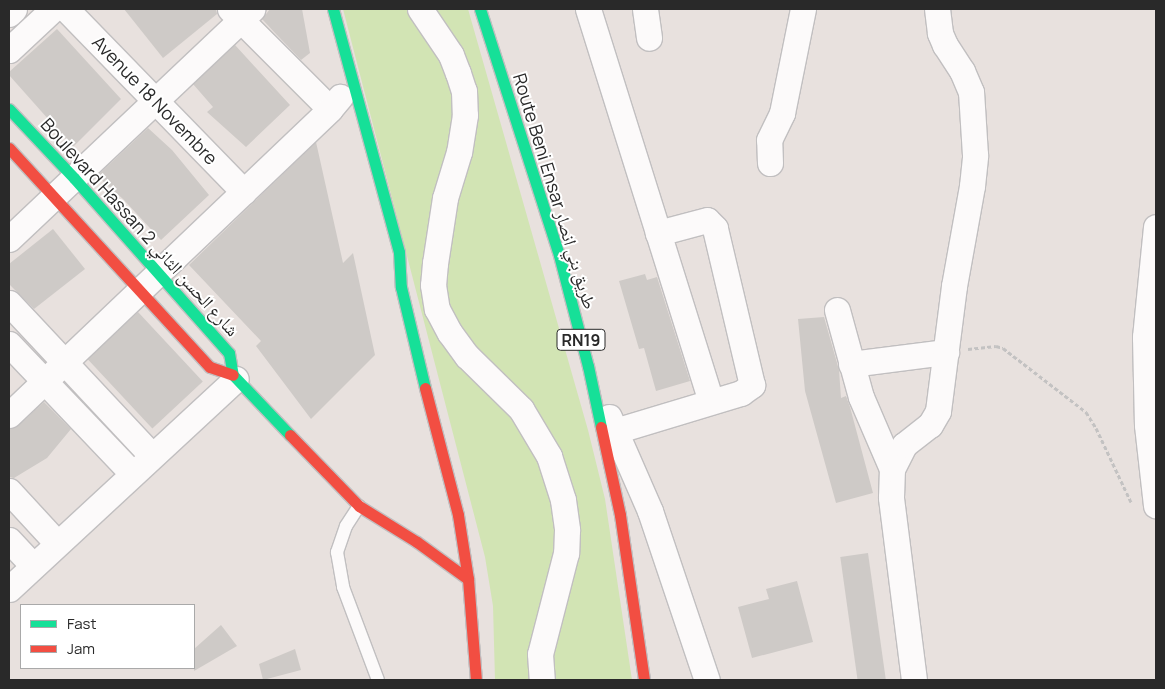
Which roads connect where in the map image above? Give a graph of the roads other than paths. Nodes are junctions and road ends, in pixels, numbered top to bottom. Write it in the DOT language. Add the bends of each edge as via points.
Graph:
graph roads {
  1 [pos="14,9"];
  2 [pos="53,9"];
  3 [pos="66,9"];
  4 [pos="333,9"];
  5 [pos="420,9"];
  6 [pos="480,9"];
  7 [pos="588,9"];
  8 [pos="645,9"];
  9 [pos="803,9"];
  10 [pos="937,9"];
  11 [pos="241,12"];
  12 [pos="9,14"];
  13 [pos="650,38"];
  14 [pos="9,50"];
  15 [pos="155,100"];
  16 [pos="9,109"];
  17 [pos="9,148"];
  18 [pos="770,163"];
  19 [pos="74,178"];
  20 [pos="244,192"];
  21 [pos="54,196"];
  22 [pos="1156,228"];
  23 [pos="658,233"];
  24 [pos="9,240"];
  25 [pos="388,264"];
  26 [pos="157,272"];
  27 [pos="401,287"];
  28 [pos="140,291"];
  29 [pos="9,302"];
  30 [pos="837,310"];
  31 [pos="9,344"];
  32 [pos="946,352"];
  33 [pos="64,362"];
  34 [pos="851,364"];
  35 [pos="588,366"];
  36 [pos="234,377"];
  37 [pos="44,381"];
  38 [pos="711,401"];
  39 [pos="9,416"];
  40 [pos="615,431"];
  41 [pos="151,455"];
  42 [pos="892,469"];
  43 [pos="132,473"];
  44 [pos="9,491"];
  45 [pos="1144,505"];
  46 [pos="359,506"];
  47 [pos="9,540"];
  48 [pos="58,543"];
  49 [pos="33,566"];
  50 [pos="468,579"];
  51 [pos="9,589"];
  52 [pos="378,680"];
  53 [pos="476,680"];
  54 [pos="542,680"];
  55 [pos="644,680"];
  56 [pos="708,680"];
  57 [pos="914,680"];
  1 -- 12 [label="street"];
  2 -- 14 [label="street"];
  3 -- 15 [label="street, Avenue 18 Novembre"];
  4 -- 27 [label="main road" via="399,252"];
  5 -- 54 [label="street" via="451,55 458,73 465,115 459,152 445,198 433,285 437,309 467,356 521,409 549,456 563,500 566,553 540,654"];
  6 -- 35 [label="main road, Route Beni Ensar طريق بني انصار / RN19" via="559,255"];
  7 -- 23 [label="street"];
  8 -- 13 [label="street"];
  9 -- 18 [label="street" via="782,113 769,140"];
  10 -- 32 [label="street" via="940,33 971,92 975,155"];
  11 -- 15 [label="street"];
  11 -- 20 [label="street" via="338,102"];
  15 -- 19 [label="street"];
  15 -- 20 [label="street, Avenue 18 Novembre"];
  16 -- 19 [label="main road, Boulevard Hassan 2 شارع الحسن الثاني"];
  17 -- 21 [label="main road"];
  19 -- 21 [label="street"];
  19 -- 26 [label="main road, Boulevard Hassan 2 شارع الحسن الثاني"];
  20 -- 26 [label="street"];
  21 -- 24 [label="street"];
  21 -- 28 [label="main road"];
  22 -- 45 [label="street" via="1145,337"];
  23 -- 38 [label="street"];
  23 -- 38 [label="street" via="707,220 715,228 752,384 741,394"];
  25 -- 27 [label="main road"];
  26 -- 28 [label="street"];
  26 -- 36 [label="main road, Boulevard Hassan 2 شارع الحسن الثاني" via="229,352"];
  27 -- 50 [label="main road" via="458,515"];
  28 -- 33 [label="street"];
  28 -- 36 [label="main road" via="210,367"];
  29 -- 33 [label="street"];
  30 -- 34 [label="street"];
  31 -- 37 [label="street"];
  32 -- 34 [label="street"];
  32 -- 42 [label="street" via="938,411 930,426 904,445"];
  33 -- 37 [label="street"];
  33 -- 41 [label="street"];
  34 -- 42 [label="street" via="861,397"];
  35 -- 40 [label="street"];
  35 -- 55 [label="main road, Route Beni Ensar طريق بني انصار / RN19" via="620,515"];
  36 -- 41 [label="street"];
  36 -- 46 [label="main road"];
  37 -- 39 [label="street"];
  37 -- 43 [label="street"];
  38 -- 40 [label="street"];
  40 -- 56 [label="street" via="650,511"];
  41 -- 43 [label="street"];
  42 -- 57 [label="street" via="891,497"];
  43 -- 48 [label="street"];
  44 -- 48 [label="street"];
  46 -- 50 [label="main road"];
  46 -- 52 [label="lane" via="346,526 337,552 343,587"];
  47 -- 49 [label="street"];
  48 -- 49 [label="street"];
  49 -- 51 [label="street"];
  50 -- 53 [label="main road"];
}
